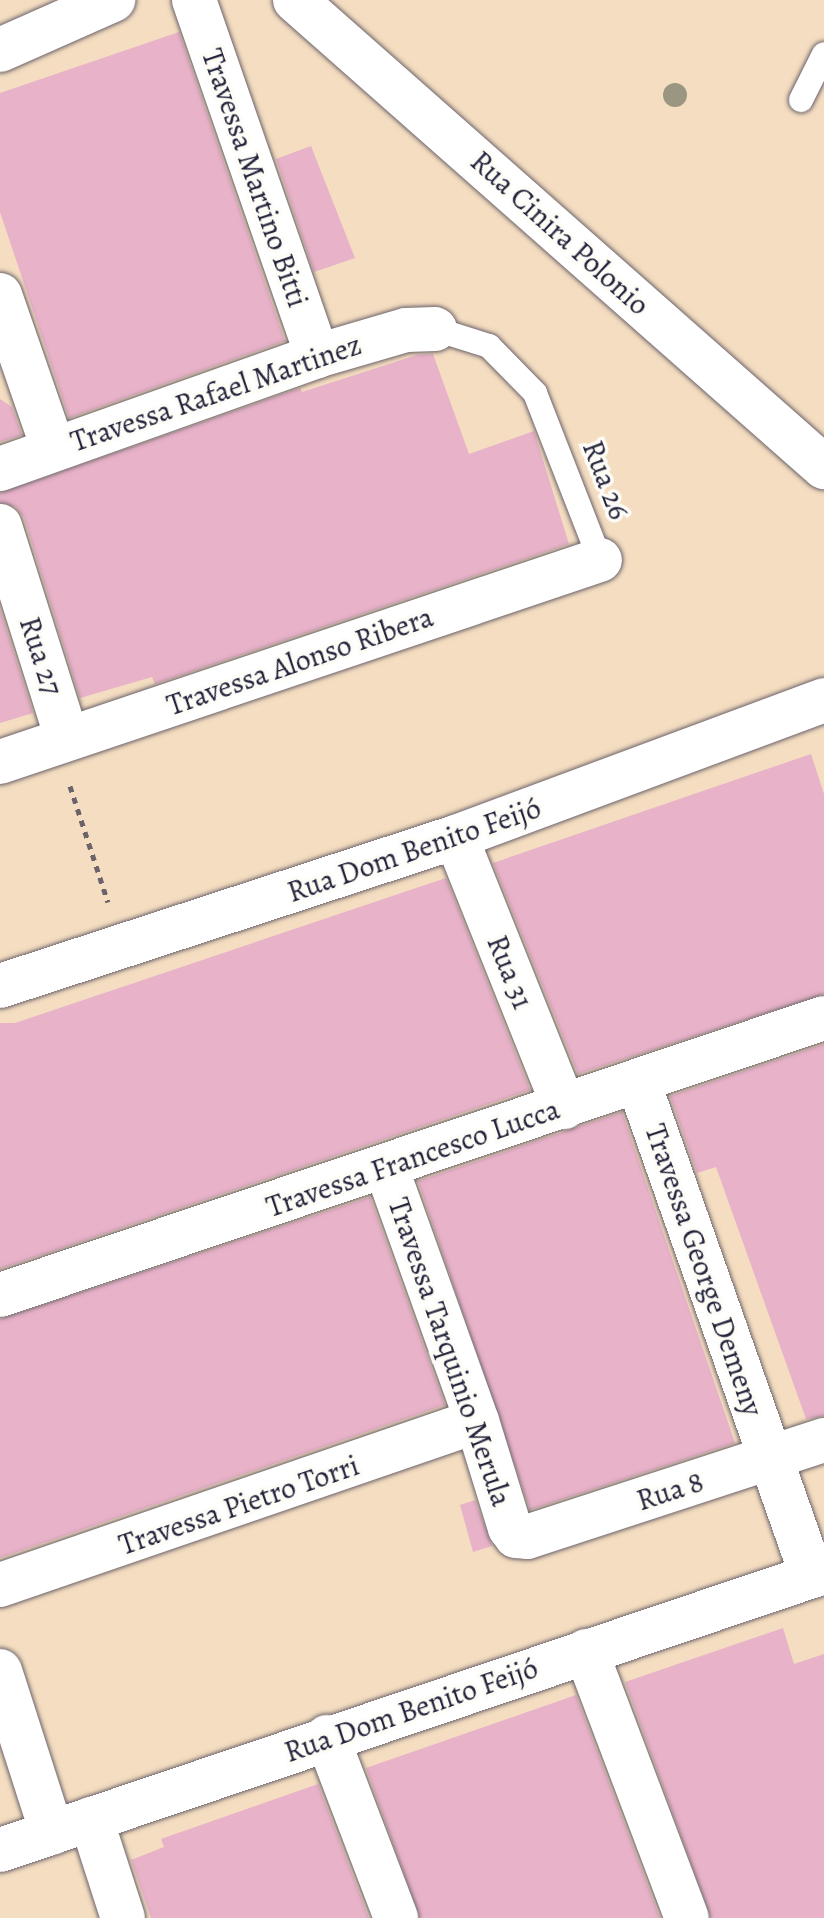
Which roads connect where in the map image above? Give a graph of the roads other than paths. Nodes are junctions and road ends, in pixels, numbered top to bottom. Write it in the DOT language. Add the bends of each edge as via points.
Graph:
graph roads {
  1 [pos="113,0"];
  2 [pos="194,0"];
  3 [pos="295,0"];
  4 [pos="0,50"];
  5 [pos="824,54"];
  6 [pos="801,100"];
  7 [pos="0,295"];
  8 [pos="435,329"];
  9 [pos="8,343"];
  10 [pos="317,356"];
  11 [pos="53,448"];
  12 [pos="824,467"];
  13 [pos="0,469"];
  14 [pos="0,526"];
  15 [pos="600,560"];
  16 [pos="824,700"];
  17 [pos="61,741"];
  18 [pos="0,762"];
  19 [pos="456,837"];
  20 [pos="0,986"];
  21 [pos="824,1018"];
  22 [pos="638,1081"];
  23 [pos="564,1107"];
  24 [pos="386,1167"];
  25 [pos="0,1295"];
  26 [pos="477,1421"];
  27 [pos="824,1440"];
  28 [pos="771,1459"];
  29 [pos="516,1536"];
  30 [pos="818,1574"];
  31 [pos="0,1585"];
  32 [pos="586,1651"];
  33 [pos="0,1671"];
  34 [pos="327,1737"];
  35 [pos="72,1826"];
  36 [pos="0,1850"];
  37 [pos="123,1918"];
  38 [pos="396,1918"];
  39 [pos="687,1918"];
  1 -- 4 [label="street"];
  2 -- 10 [label="street, Travessa Martino Bitti"];
  3 -- 12 [label="street, Rua Cinira Polonio"];
  5 -- 6 [label="lane"];
  7 -- 9 [label="street"];
  8 -- 10 [label="street, Travessa Rafael Martinez" via="406,330"];
  8 -- 15 [label="lane, Rua 26" via="489,346 515,367 551,424"];
  9 -- 11 [label="street"];
  10 -- 11 [label="street, Travessa Rafael Martinez"];
  11 -- 13 [label="street, Travessa Rafael Martinez"];
  14 -- 17 [label="street, Rua 27"];
  15 -- 17 [label="street, Travessa Alonso Ribera"];
  16 -- 19 [label="street, Rua Dom Benito Feijó"];
  17 -- 18 [label="street, Travessa Alonso Ribera"];
  19 -- 20 [label="street, Rua Dom Benito Feijó"];
  19 -- 23 [label="street, Rua 31"];
  21 -- 22 [label="street, Travessa Francesco Lucca"];
  22 -- 23 [label="street, Travessa Francesco Lucca"];
  22 -- 28 [label="street, Travessa George Demeny"];
  23 -- 24 [label="street, Travessa Francesco Lucca"];
  24 -- 25 [label="street, Travessa Francesco Lucca"];
  24 -- 26 [label="street, Travessa Tarquinio Merula"];
  26 -- 29 [label="street, Travessa Tarquinio Merula"];
  26 -- 31 [label="street, Travessa Pietro Torri"];
  27 -- 28 [label="street, Rua 8"];
  28 -- 29 [label="street, Rua 8" via="527,1537"];
  28 -- 30 [label="street, Travessa George Demeny"];
  30 -- 32 [label="street, Rua Dom Benito Feijó"];
  32 -- 34 [label="street, Rua Dom Benito Feijó"];
  32 -- 39 [label="street"];
  33 -- 35 [label="street"];
  34 -- 35 [label="street, Rua Dom Benito Feijó"];
  34 -- 38 [label="street"];
  35 -- 36 [label="street, Rua Dom Benito Feijó"];
  35 -- 37 [label="street"];
}
